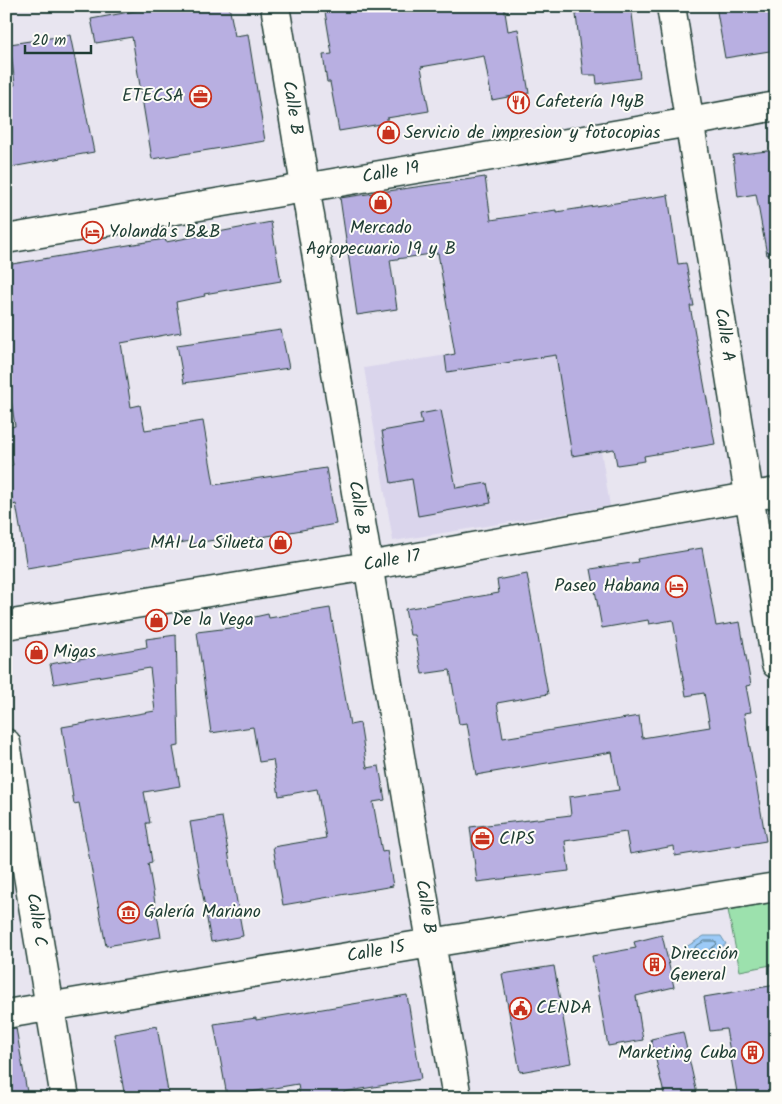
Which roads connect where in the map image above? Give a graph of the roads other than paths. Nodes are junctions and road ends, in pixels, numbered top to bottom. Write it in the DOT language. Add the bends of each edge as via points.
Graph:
graph roads {
  1 [pos="275,6"];
  2 [pos="671,6"];
  3 [pos="776,106"];
  4 [pos="690,122"];
  5 [pos="305,188"];
  6 [pos="6,239"];
  7 [pos="776,492"];
  8 [pos="749,496"];
  9 [pos="368,566"];
  10 [pos="6,625"];
  11 [pos="776,664"];
  12 [pos="6,743"];
  13 [pos="776,887"];
  14 [pos="431,943"];
  15 [pos="50,1007"];
  16 [pos="6,1014"];
  17 [pos="65,1098"];
  18 [pos="457,1098"];
  1 -- 5 [label="street, Calle B"];
  2 -- 4 [label="street, Calle A"];
  3 -- 4 [label="street, Calle 19"];
  4 -- 5 [label="street, Calle 19"];
  4 -- 8 [label="street, Calle A"];
  5 -- 6 [label="street, Calle 19"];
  5 -- 9 [label="street, Calle B"];
  7 -- 8 [label="street, Calle 17"];
  8 -- 9 [label="street, Calle 17"];
  8 -- 11 [label="street, Calle A"];
  9 -- 10 [label="street, Calle 17"];
  9 -- 14 [label="street, Calle B"];
  12 -- 15 [label="street, Calle C"];
  13 -- 14 [label="street, Calle 15"];
  14 -- 15 [label="street, Calle 15"];
  14 -- 18 [label="street, Calle B"];
  15 -- 16 [label="street, Calle 15"];
  15 -- 17 [label="street, Calle C"];
}
